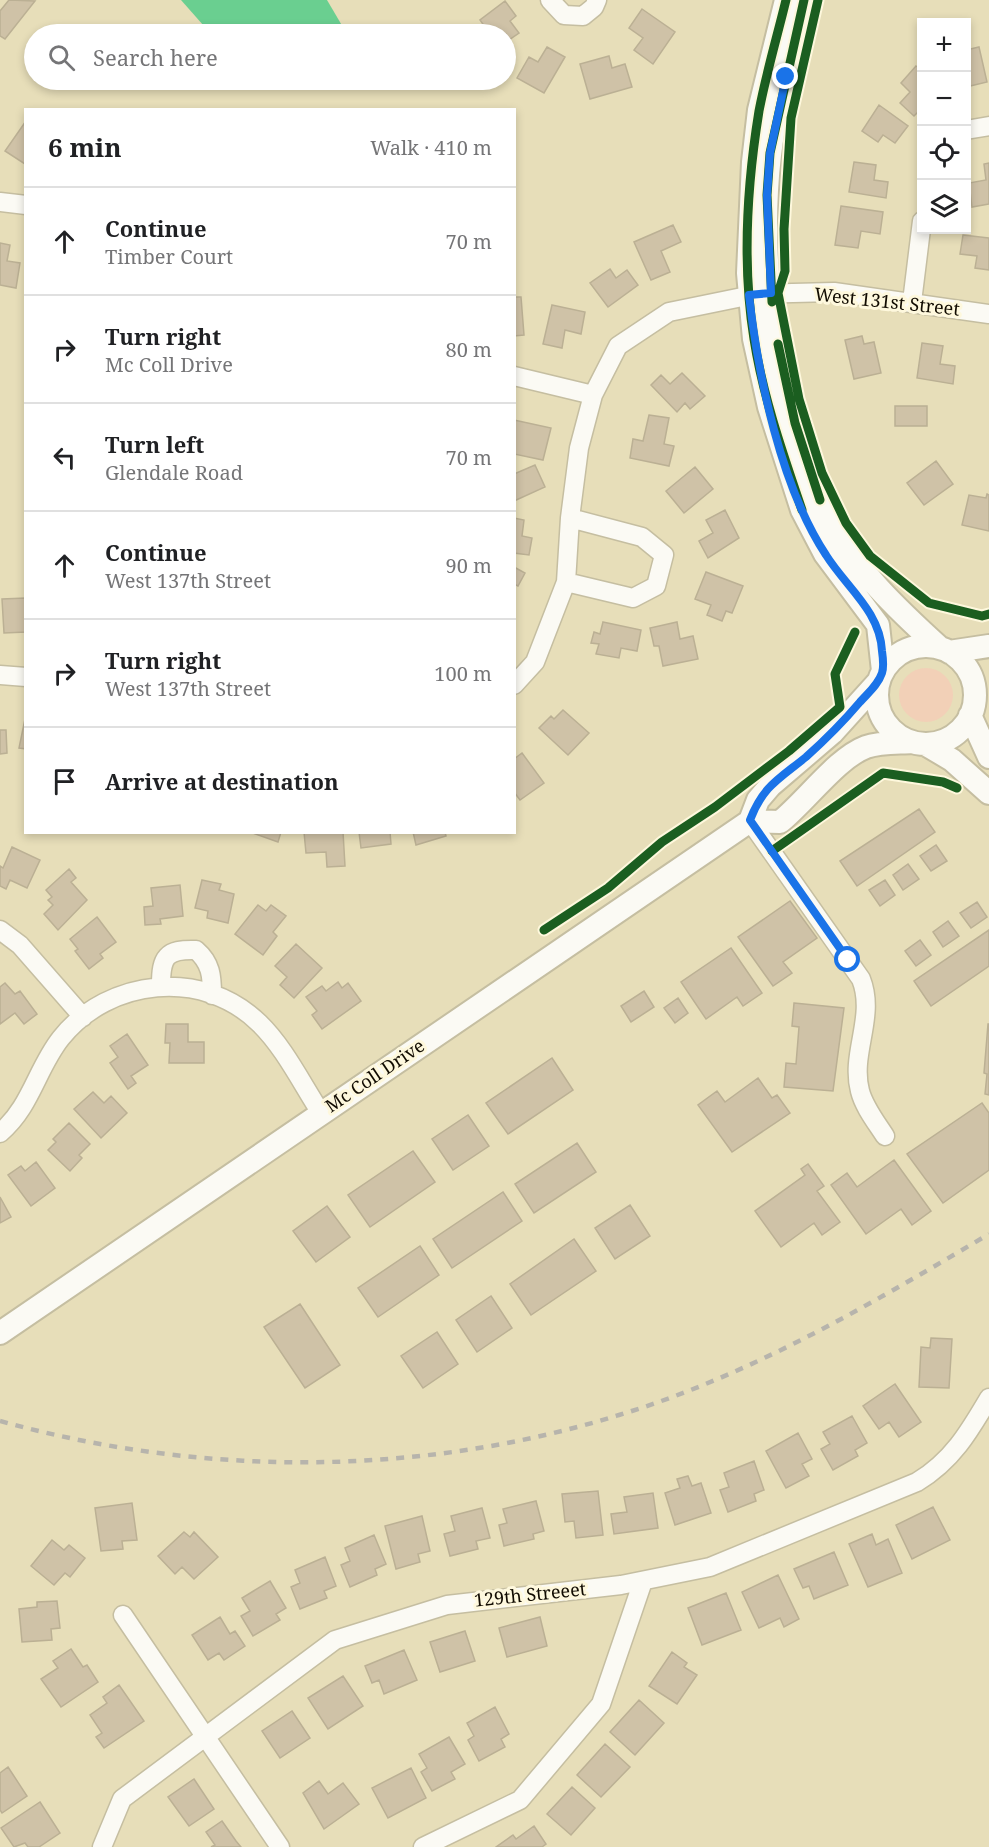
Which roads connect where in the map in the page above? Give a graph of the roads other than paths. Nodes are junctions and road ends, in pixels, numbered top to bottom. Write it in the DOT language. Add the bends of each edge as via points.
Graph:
graph roads {
  1 [pos="550,0"];
  2 [pos="597,0"];
  3 [pos="786,0"];
  4 [pos="804,0"];
  5 [pos="989,126"];
  6 [pos="971,129"];
  7 [pos="0,202"];
  8 [pos="24,205"];
  9 [pos="920,234"];
  10 [pos="760,294"];
  11 [pos="912,302"];
  12 [pos="989,314"];
  13 [pos="516,376"];
  14 [pos="593,394"];
  15 [pos="811,505"];
  16 [pos="570,519"];
  17 [pos="566,582"];
  18 [pos="989,646"];
  19 [pos="945,650"];
  20 [pos="0,675"];
  21 [pos="881,676"];
  22 [pos="24,677"];
  23 [pos="516,683"];
  24 [pos="989,693"];
  25 [pos="971,713"];
  26 [pos="919,743"];
  27 [pos="989,757"];
  28 [pos="989,793"];
  29 [pos="750,820"];
  30 [pos="0,930"];
  31 [pos="161,986"];
  32 [pos="212,995"];
  33 [pos="83,1017"];
  34 [pos="321,1113"];
  35 [pos="0,1132"];
  36 [pos="885,1136"];
  37 [pos="0,1333"];
  38 [pos="989,1398"];
  39 [pos="643,1581"];
  40 [pos="123,1615"];
  41 [pos="207,1735"];
  42 [pos="102,1847"];
  43 [pos="280,1847"];
  44 [pos="423,1847"];
  1 -- 2 [label="street" via="564,15 583,16 594,8"];
  3 -- 10 [label="main road" via="757,131 749,231"];
  4 -- 10 [label="main road" via="770,153"];
  5 -- 6 [label="street"];
  7 -- 8 [label="street"];
  9 -- 11 [label="street"];
  10 -- 11 [label="street, West 131st Street" via="834,292"];
  10 -- 14 [label="street, West 131st Street" via="669,312 618,346"];
  10 -- 15 [label="main road" via="804,455"];
  11 -- 12 [label="street, West 131st Street"];
  13 -- 14 [label="street"];
  14 -- 16 [label="street, West 131st Street" via="579,448"];
  15 -- 19 [label="main road" via="828,519 876,588"];
  15 -- 21 [label="main road" via="825,554 878,625"];
  16 -- 17 [label="street, West 131st Street"];
  16 -- 17 [label="street" via="642,537 664,555 656,586 633,598"];
  17 -- 23 [label="street, West 131st Street" via="535,662"];
  18 -- 19 [label="main road"];
  19 -- 21 [label="main road" via="927,645 901,652"];
  19 -- 25 [label="main road" via="969,671 975,697"];
  20 -- 22 [label="street"];
  21 -- 26 [label="main road" via="878,706 883,718 901,737"];
  21 -- 29 [label="main road, Mc Coll Drive" via="832,733 770,786 758,800"];
  24 -- 25 [label="main road"];
  25 -- 26 [label="main road" via="947,739"];
  25 -- 27 [label="main road"];
  26 -- 28 [label="main road" via="952,760"];
  26 -- 29 [label="main road" via="858,750 846,756 780,822"];
  29 -- 34 [label="main road, Mc Coll Drive"];
  29 -- 36 [label="street" via="861,979 868,1007 858,1072 860,1092"];
  30 -- 33 [label="street" via="20,945"];
  31 -- 32 [label="street"];
  31 -- 32 [label="street" via="161,965 166,957 180,950 196,950 206,959 212,975"];
  31 -- 33 [label="street" via="136,988"];
  32 -- 34 [label="street" via="259,1022"];
  33 -- 35 [label="street" via="62,1037 20,1113"];
  34 -- 37 [label="main road, Mc Coll Drive"];
  38 -- 39 [label="street, 129th Streeet" via="961,1444 944,1463 917,1482 710,1567"];
  39 -- 41 [label="street, 129th Streeet" via="447,1605 335,1640"];
  39 -- 44 [label="street" via="602,1704 520,1800"];
  40 -- 41 [label="street"];
  41 -- 42 [label="street, 129th Streeet" via="122,1799"];
  41 -- 43 [label="street"];
}
